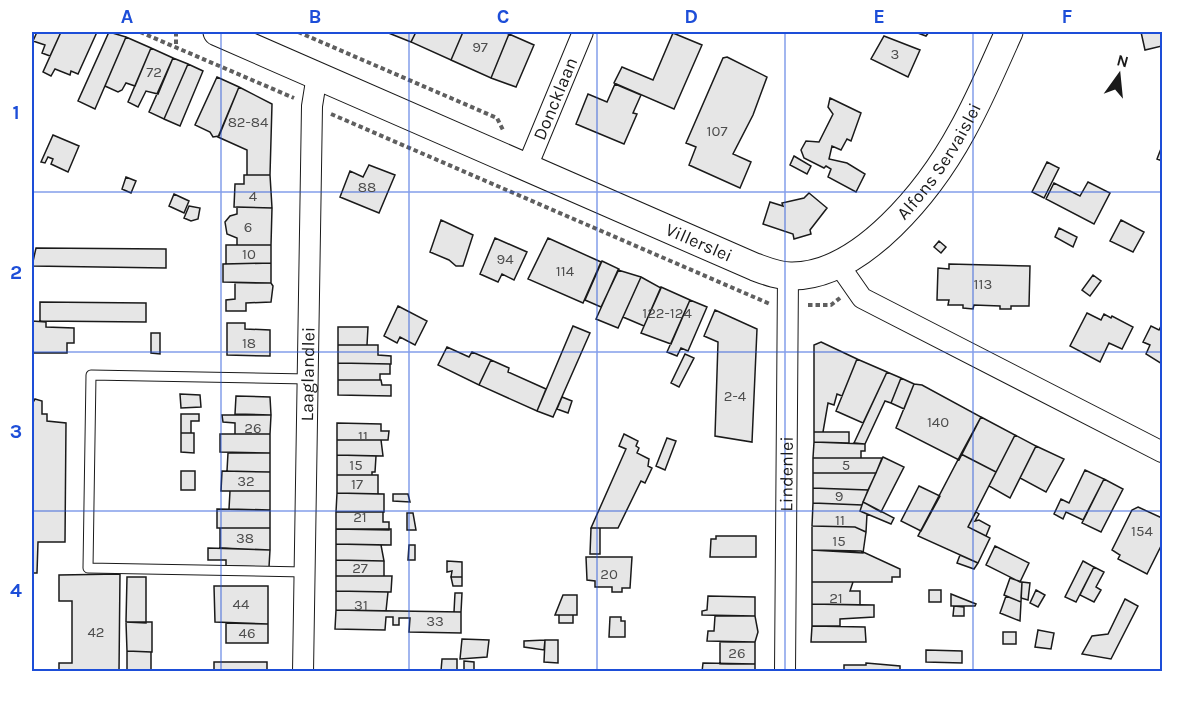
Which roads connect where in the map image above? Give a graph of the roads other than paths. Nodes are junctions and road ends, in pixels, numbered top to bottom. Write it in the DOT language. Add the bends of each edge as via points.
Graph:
graph roads {
  1 [pos="217,32"];
  2 [pos="583,32"];
  3 [pos="1009,32"];
  4 [pos="317,75"];
  5 [pos="527,167"];
  6 [pos="839,265"];
  7 [pos="788,276"];
  8 [pos="308,379"];
  9 [pos="1162,453"];
  10 [pos="305,572"];
  11 [pos="303,672"];
  12 [pos="785,672"];
  1 -- 4 [label="street, Villerslei"];
  2 -- 5 [label="street, Doncklaan"];
  3 -- 6 [label="street, Alfons Servaislei" via="967,121 941,164 916,198 876,239"];
  4 -- 5 [label="street, Villerslei"];
  4 -- 8 [label="street, Laaglandlei" via="312,106"];
  5 -- 7 [label="street, Villerslei" via="755,267"];
  6 -- 7 [label="street, Villerslei"];
  6 -- 9 [label="street" via="862,298"];
  7 -- 12 [label="street, Lindenlei"];
  8 -- 10 [label="street, Laaglandlei"];
  8 -- 10 [label="lane" via="91,375 88,557 88,568"];
  10 -- 11 [label="street, Laaglandlei"];
}
